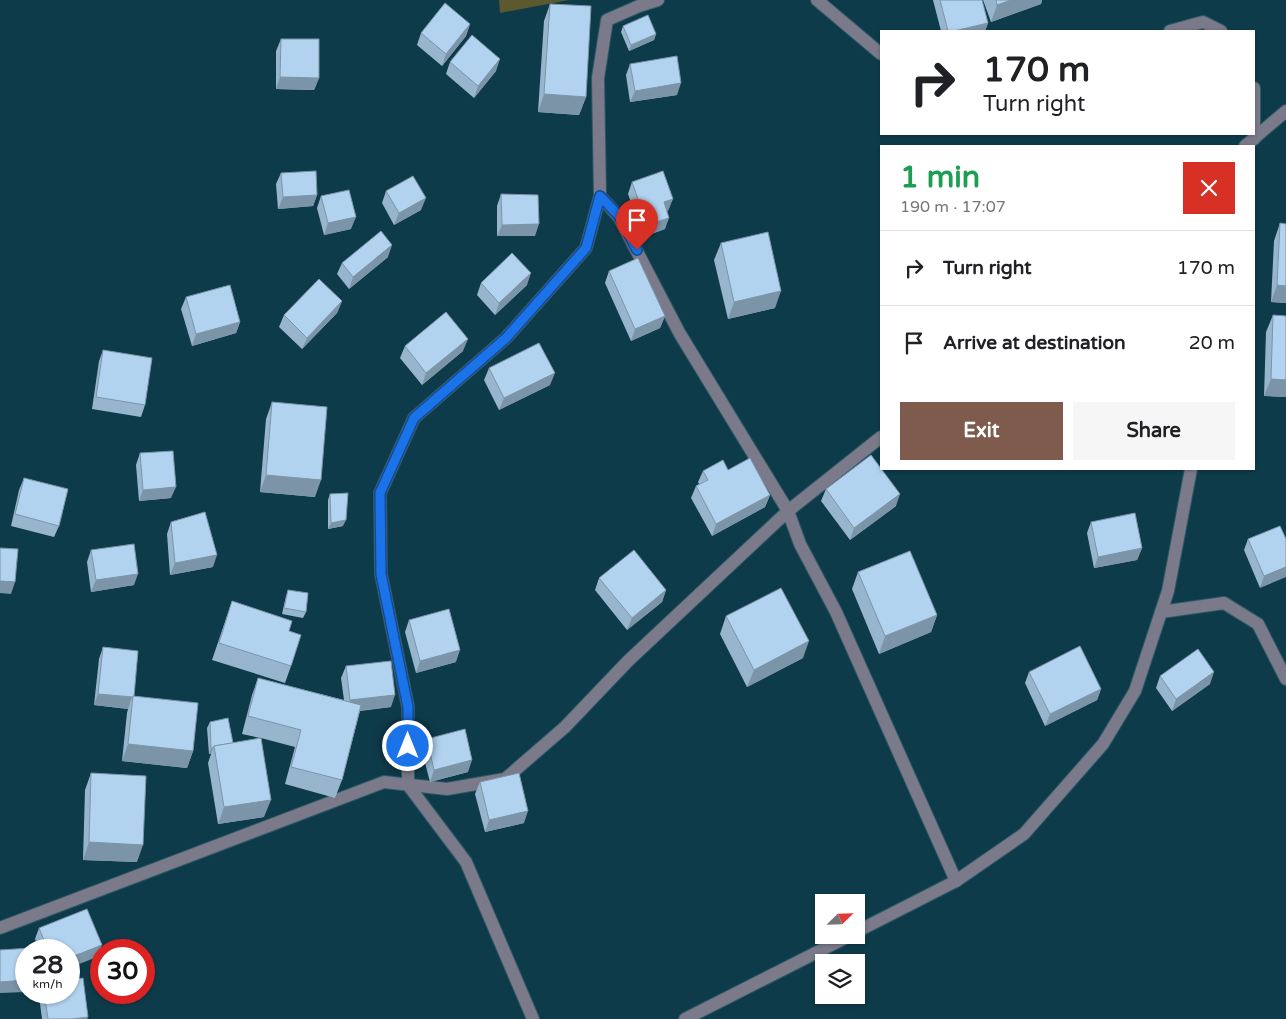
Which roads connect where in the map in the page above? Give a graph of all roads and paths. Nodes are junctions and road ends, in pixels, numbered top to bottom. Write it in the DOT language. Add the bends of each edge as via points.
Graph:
graph roads {
  1 [pos="658,0"];
  2 [pos="816,0"];
  3 [pos="1174,30"];
  4 [pos="1219,30"];
  5 [pos="880,53"];
  6 [pos="1286,111"];
  7 [pos="1249,142"];
  8 [pos="600,196"];
  9 [pos="880,438"];
  10 [pos="1191,470"];
  11 [pos="788,511"];
  12 [pos="1161,612"];
  13 [pos="1286,679"];
  14 [pos="408,785"];
  15 [pos="956,882"];
  16 [pos="0,928"];
  17 [pos="865,928"];
  18 [pos="833,944"];
  19 [pos="533,1019"];
  20 [pos="685,1019"];
  1 -- 8 [label="street" via="607,20 598,78"];
  2 -- 5 [label="street"];
  3 -- 4 [label="street" via="1203,22"];
  6 -- 7 [label="street"];
  8 -- 11 [label="street" via="619,216 680,334"];
  8 -- 14 [label="street" via="586,248 506,338 414,418 380,493 381,574 408,707"];
  9 -- 11 [label="street"];
  10 -- 12 [label="street" via="1168,591"];
  11 -- 14 [label="street" via="628,661 565,727 505,779 447,789"];
  11 -- 15 [label="street" via="800,544 836,612"];
  12 -- 13 [label="street" via="1224,603 1258,624"];
  12 -- 15 [label="street" via="1135,691 1103,744 1024,834"];
  14 -- 16 [label="street" via="384,782"];
  14 -- 19 [label="street" via="466,862"];
  15 -- 17 [label="street"];
  18 -- 20 [label="street"];
}
